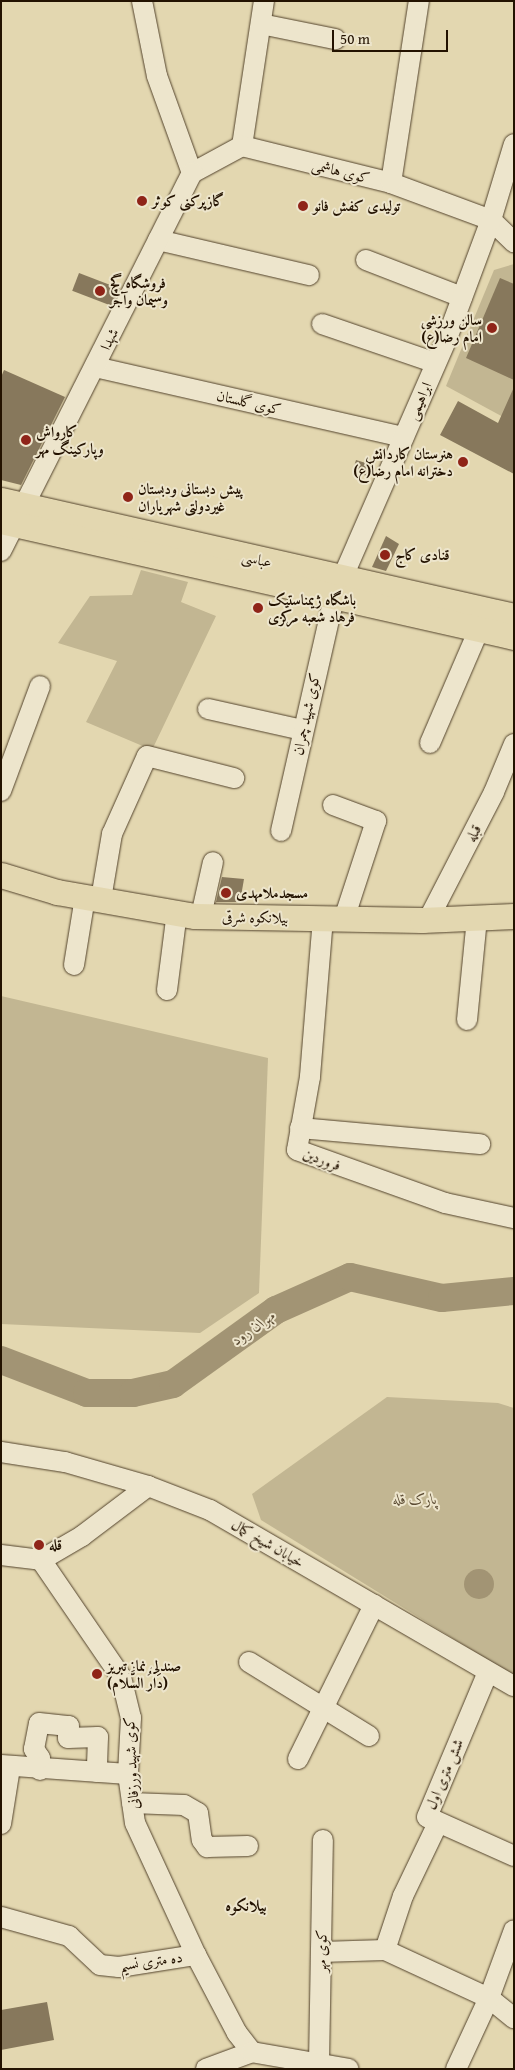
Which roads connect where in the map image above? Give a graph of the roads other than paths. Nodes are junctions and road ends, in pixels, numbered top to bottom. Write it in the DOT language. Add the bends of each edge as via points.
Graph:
graph roads {
  1 [pos="142,1"];
  2 [pos="264,1"];
  3 [pos="419,1"];
  4 [pos="261,24"];
  5 [pos="336,39"];
  6 [pos="242,146"];
  7 [pos="513,149"];
  8 [pos="192,173"];
  9 [pos="391,183"];
  10 [pos="491,220"];
  11 [pos="158,240"];
  12 [pos="514,242"];
  13 [pos="366,260"];
  14 [pos="309,275"];
  15 [pos="462,297"];
  16 [pos="322,324"];
  17 [pos="436,363"];
  18 [pos="95,367"];
  19 [pos="403,437"];
  20 [pos="1,500"];
  21 [pos="15,517"];
  22 [pos="1,551"];
  23 [pos="337,588"];
  24 [pos="514,616"];
  25 [pos="479,629"];
  26 [pos="514,636"];
  27 [pos="40,686"];
  28 [pos="208,709"];
  29 [pos="303,730"];
  30 [pos="430,743"];
  31 [pos="514,744"];
  32 [pos="234,778"];
  33 [pos="1,790"];
  34 [pos="333,805"];
  35 [pos="281,831"];
  36 [pos="213,862"];
  37 [pos="1,875"];
  38 [pos="93,898"];
  39 [pos="189,914"];
  40 [pos="514,916"];
  41 [pos="334,918"];
  42 [pos="477,918"];
  43 [pos="428,920"];
  44 [pos="74,965"];
  45 [pos="167,990"];
  46 [pos="467,1020"];
  47 [pos="300,1128"];
  48 [pos="480,1144"];
  49 [pos="514,1218"];
  50 [pos="1,1452"];
  51 [pos="148,1486"];
  52 [pos="1,1554"];
  53 [pos="41,1560"];
  54 [pos="374,1604"];
  55 [pos="249,1662"];
  56 [pos="488,1672"];
  57 [pos="514,1686"];
  58 [pos="323,1708"];
  59 [pos="369,1736"];
  60 [pos="298,1759"];
  61 [pos="6,1767"];
  62 [pos="40,1770"];
  63 [pos="97,1772"];
  64 [pos="128,1774"];
  65 [pos="132,1803"];
  66 [pos="438,1823"];
  67 [pos="1,1824"];
  68 [pos="324,1840"];
  69 [pos="248,1846"];
  70 [pos="514,1856"];
  71 [pos="1,1918"];
  72 [pos="514,1930"];
  73 [pos="385,1950"];
  74 [pos="321,1952"];
  75 [pos="196,1955"];
  76 [pos="489,1998"];
  77 [pos="514,2018"];
  78 [pos="252,2052"];
  79 [pos="318,2063"];
  80 [pos="206,2069"];
  81 [pos="349,2069"];
  82 [pos="456,2069"];
  1 -- 8 [label="street" via="157,76"];
  2 -- 4 [label="street"];
  3 -- 9 [label="street"];
  4 -- 5 [label="street"];
  4 -- 6 [label="street"];
  6 -- 8 [label="street"];
  6 -- 9 [label="street, کوی هاشمی"];
  7 -- 10 [label="street, ابراهیمی"];
  8 -- 11 [label="street, شهدا"];
  9 -- 10 [label="street, کوی هاشمی"];
  10 -- 12 [label="street"];
  10 -- 15 [label="street, ابراهیمی"];
  11 -- 14 [label="street"];
  11 -- 18 [label="street, شهدا"];
  13 -- 15 [label="street"];
  15 -- 17 [label="street, ابراهیمی"];
  16 -- 17 [label="street"];
  17 -- 19 [label="street, ابراهیمی"];
  18 -- 19 [label="street, کوی گلستان"];
  18 -- 21 [label="street, شهدا"];
  19 -- 23 [label="street, ابراهیمی"];
  20 -- 21 [label="main road, عباسى"];
  21 -- 22 [label="street, شهدا"];
  21 -- 23 [label="main road, عباسى"];
  23 -- 24 [label="main road, عباسى"];
  23 -- 25 [label="main road, عباسى"];
  23 -- 29 [label="street, کوی شهید چمران"];
  25 -- 26 [label="main road, عباسى"];
  25 -- 30 [label="street"];
  27 -- 33 [label="street"];
  28 -- 29 [label="street"];
  29 -- 35 [label="street, کوی شهید چمران"];
  31 -- 43 [label="street, قبله" via="494,792"];
  32 -- 38 [label="street" via="148,756 112,834"];
  34 -- 41 [label="street, فروردین" via="376,821"];
  36 -- 39 [label="street"];
  37 -- 38 [label="main road, بیلانکوه شرقی"];
  38 -- 39 [label="main road, بیلانکوه شرقی"];
  38 -- 44 [label="street"];
  39 -- 41 [label="main road, بیلانکوه شرقی"];
  39 -- 45 [label="street"];
  40 -- 42 [label="main road, بیلانکوه شرقی"];
  41 -- 43 [label="main road, بیلانکوه شرقی"];
  41 -- 47 [label="street, فروردین"];
  42 -- 43 [label="main road, بیلانکوه شرقی"];
  42 -- 46 [label="street"];
  47 -- 48 [label="street"];
  47 -- 49 [label="street, فروردین" via="297,1150 445,1203"];
  50 -- 51 [label="street, خیابان شیخ کمال" via="65,1462"];
  51 -- 53 [label="street" via="82,1536"];
  51 -- 54 [label="street, خیابان شیخ کمال" via="210,1510"];
  52 -- 53 [label="street"];
  53 -- 64 [label="street, کوی شهید ورزفانی" via="121,1677 131,1718"];
  54 -- 56 [label="street, خیابان شیخ کمال"];
  54 -- 58 [label="street"];
  55 -- 58 [label="street"];
  56 -- 57 [label="street, خیابان شیخ کمال"];
  56 -- 66 [label="street, شش متری اول" via="427,1813 429,1819"];
  58 -- 59 [label="street"];
  58 -- 60 [label="street"];
  61 -- 62 [label="street"];
  61 -- 67 [label="street"];
  62 -- 63 [label="street"];
  62 -- 63 [label="street" via="40,1758 34,1749 38,1723 69,1726 68,1738 98,1737"];
  63 -- 64 [label="street"];
  64 -- 65 [label="street, کوی شهید ورزفانی"];
  65 -- 69 [label="street" via="184,1805 198,1813 202,1840 207,1847"];
  65 -- 75 [label="street, کوی شهید ورزفانی" via="135,1823 158,1880"];
  66 -- 70 [label="street, شش متری اول"];
  66 -- 73 [label="street" via="403,1896"];
  68 -- 74 [label="street, کوی مهر"];
  71 -- 75 [label="street, ده متری نسیم" via="69,1936 100,1966 119,1967"];
  72 -- 76 [label="street"];
  73 -- 74 [label="street"];
  73 -- 76 [label="street"];
  74 -- 79 [label="street, کوی مهر"];
  75 -- 78 [label="street, کوی شهید ورزفانی" via="237,2033"];
  76 -- 77 [label="street"];
  76 -- 82 [label="street"];
  78 -- 79 [label="street"];
  78 -- 80 [label="street"];
  79 -- 81 [label="street"];
}
